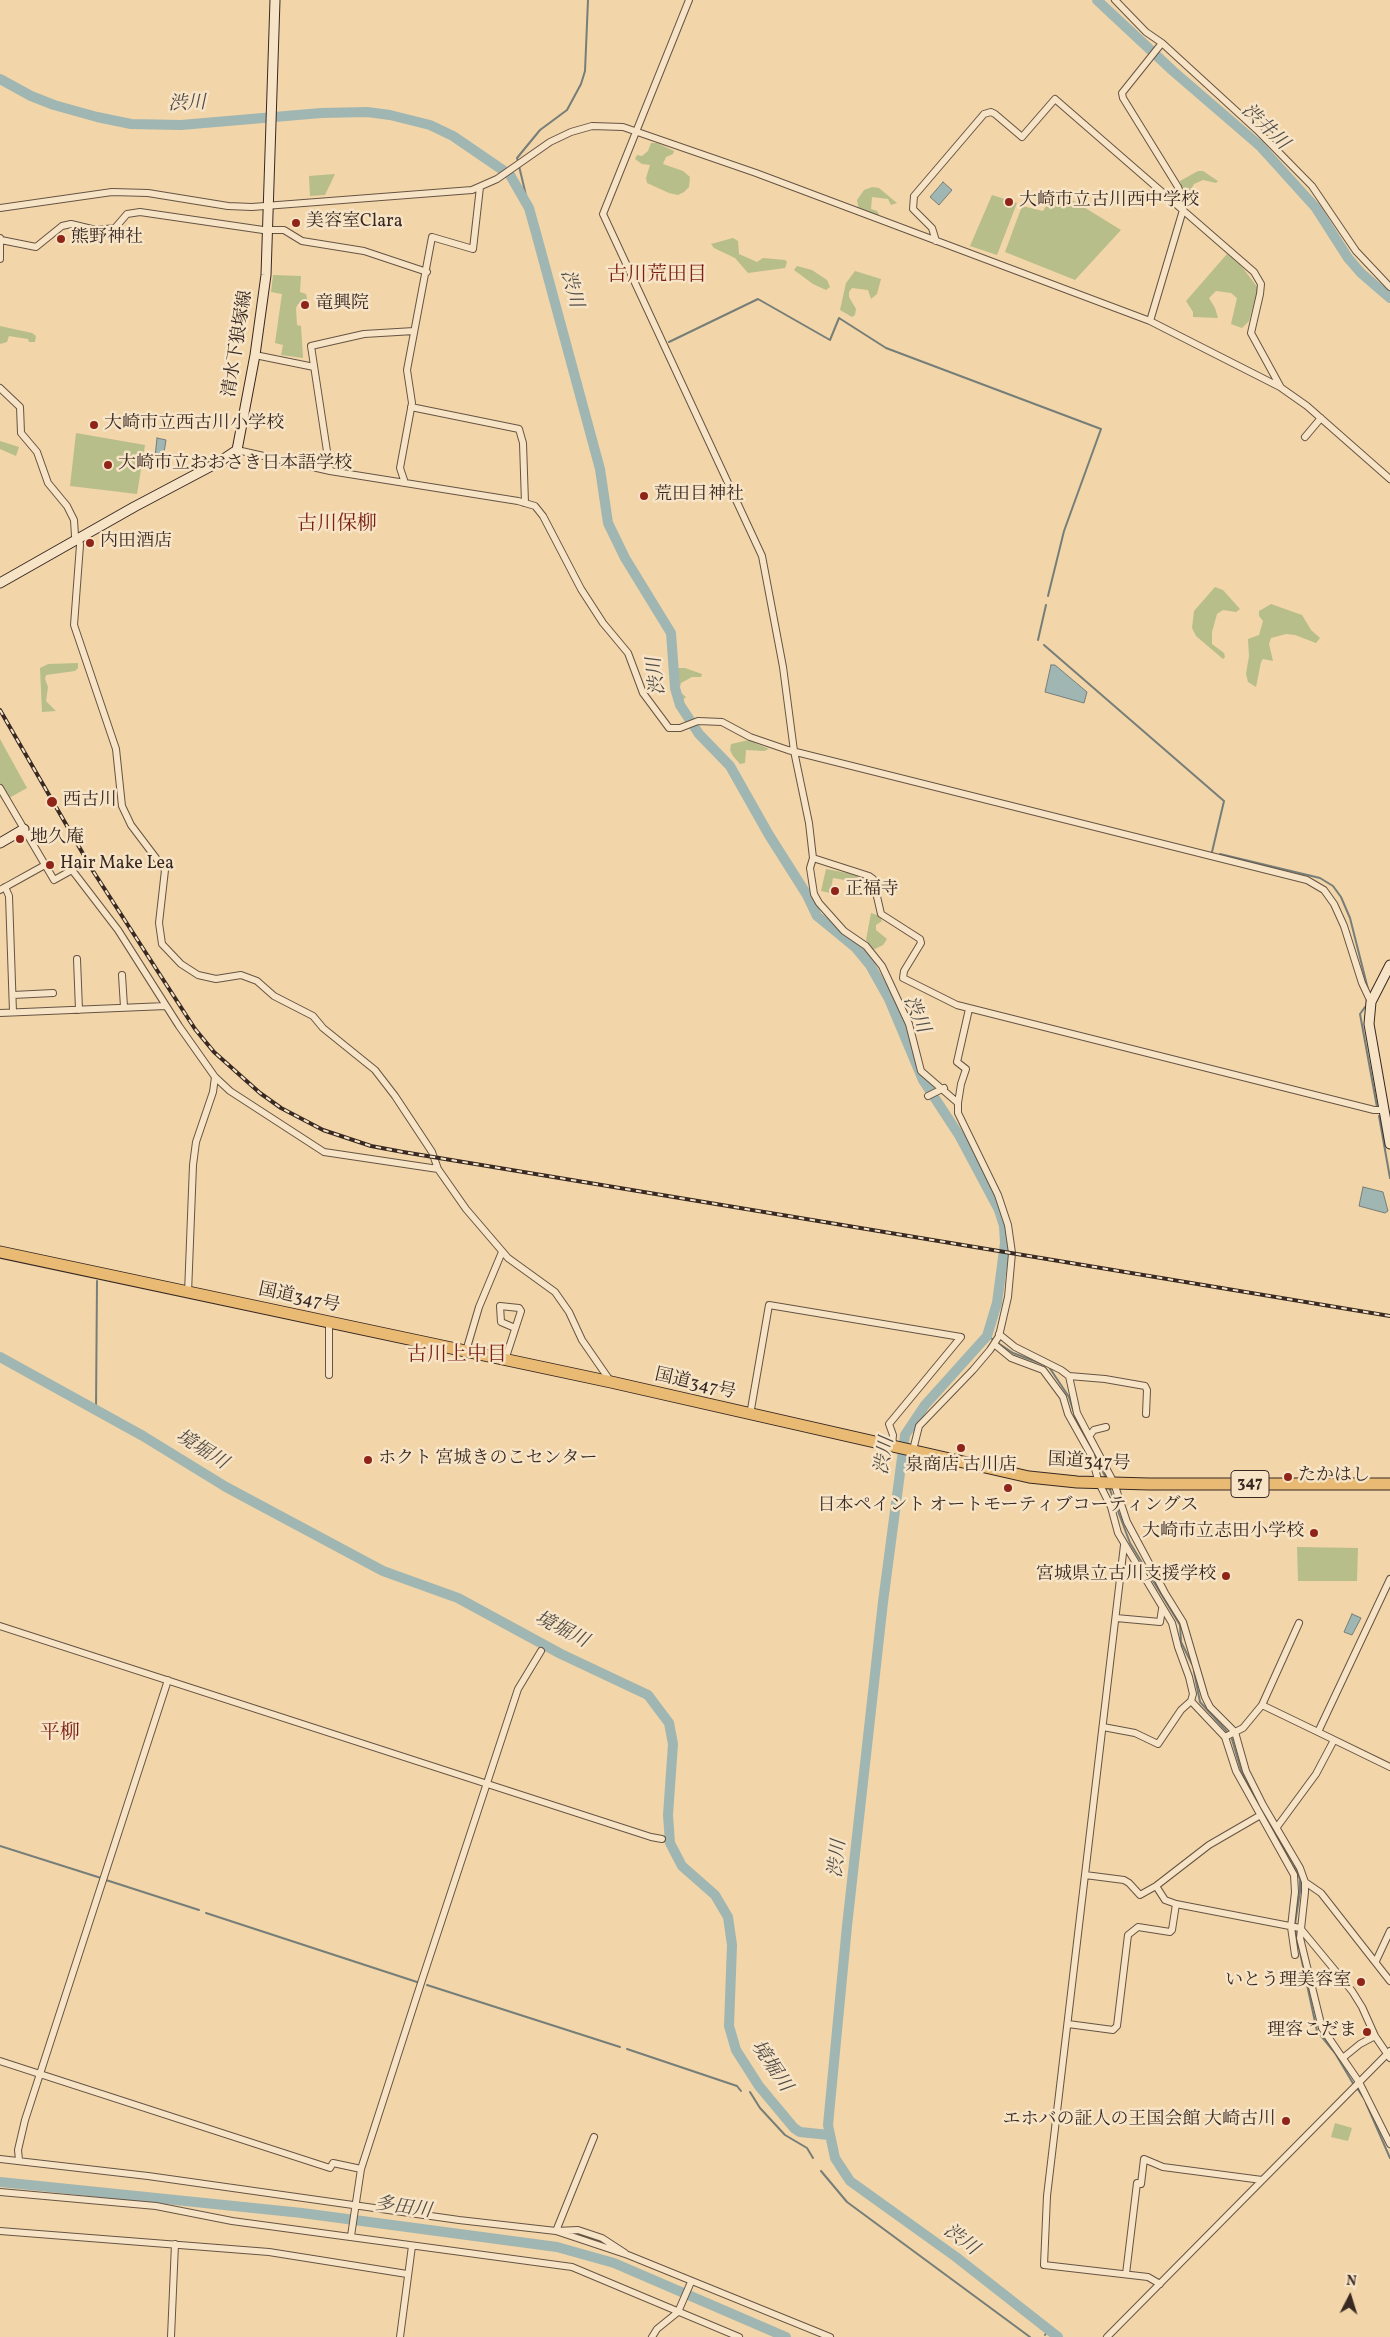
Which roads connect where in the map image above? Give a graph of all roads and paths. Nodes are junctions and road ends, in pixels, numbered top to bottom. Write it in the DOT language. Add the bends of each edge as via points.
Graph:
graph roads {
  1 [pos="275,0"];
  2 [pos="689,0"];
  3 [pos="1115,0"];
  4 [pos="1160,45"];
  5 [pos="636,130"];
  6 [pos="480,187"];
  7 [pos="269,207"];
  8 [pos="0,208"];
  9 [pos="1183,210"];
  10 [pos="267,229"];
  11 [pos="1,239"];
  12 [pos="936,242"];
  13 [pos="0,259"];
  14 [pos="427,272"];
  15 [pos="1390,287"];
  16 [pos="1150,321"];
  17 [pos="414,331"];
  18 [pos="255,355"];
  19 [pos="314,367"];
  20 [pos="1280,387"];
  21 [pos="0,388"];
  22 [pos="411,407"];
  23 [pos="1321,418"];
  24 [pos="1305,437"];
  25 [pos="237,450"];
  26 [pos="330,470"];
  27 [pos="1390,479"];
  28 [pos="405,483"];
  29 [pos="525,503"];
  30 [pos="79,538"];
  31 [pos="0,582"];
  32 [pos="794,752"];
  33 [pos="1,792"];
  34 [pos="24,829"];
  35 [pos="0,843"];
  36 [pos="813,858"];
  37 [pos="45,865"];
  38 [pos="3,889"];
  39 [pos="77,959"];
  40 [pos="1390,965"];
  41 [pos="122,975"];
  42 [pos="53,993"];
  43 [pos="12,995"];
  44 [pos="1371,1002"];
  45 [pos="166,1006"];
  46 [pos="124,1008"];
  47 [pos="969,1009"];
  48 [pos="78,1010"];
  49 [pos="13,1012"];
  50 [pos="0,1013"];
  51 [pos="215,1077"];
  52 [pos="944,1088"];
  53 [pos="928,1096"];
  54 [pos="958,1103"];
  55 [pos="1384,1110"];
  56 [pos="1390,1144"];
  57 [pos="438,1168"];
  58 [pos="0,1252"];
  59 [pos="502,1252"];
  60 [pos="188,1293"];
  61 [pos="329,1323"];
  62 [pos="515,1328"];
  63 [pos="997,1339"];
  64 [pos="466,1351"];
  65 [pos="505,1360"];
  66 [pos="329,1375"];
  67 [pos="1069,1376"];
  68 [pos="611,1382"];
  69 [pos="1146,1414"];
  70 [pos="750,1415"];
  71 [pos="1106,1427"];
  72 [pos="1089,1436"];
  73 [pos="894,1446"];
  74 [pos="912,1449"];
  75 [pos="1106,1483"];
  76 [pos="1390,1484"];
  77 [pos="1124,1545"];
  78 [pos="1390,1579"];
  79 [pos="1162,1609"];
  80 [pos="1116,1618"];
  81 [pos="1299,1623"];
  82 [pos="0,1626"];
  83 [pos="541,1651"];
  84 [pos="168,1680"];
  85 [pos="1191,1701"];
  86 [pos="1262,1705"];
  87 [pos="1103,1727"];
  88 [pos="1318,1732"];
  89 [pos="1230,1735"];
  90 [pos="1334,1740"];
  91 [pos="1390,1767"];
  92 [pos="487,1783"];
  93 [pos="1259,1816"];
  94 [pos="1272,1828"];
  95 [pos="662,1839"];
  96 [pos="1085,1875"];
  97 [pos="1305,1882"];
  98 [pos="1156,1886"];
  99 [pos="1176,1904"];
  100 [pos="1295,1927"];
  101 [pos="1390,1931"];
  102 [pos="1295,1955"];
  103 [pos="1376,1961"];
  104 [pos="1390,1981"];
  105 [pos="1068,2024"];
  106 [pos="1375,2036"];
  107 [pos="1389,2055"];
  108 [pos="1344,2058"];
  109 [pos="0,2061"];
  110 [pos="40,2074"];
  111 [pos="1357,2085"];
  112 [pos="594,2137"];
  113 [pos="1390,2144"];
  114 [pos="0,2159"];
  115 [pos="19,2160"];
  116 [pos="362,2169"];
  117 [pos="1262,2180"];
  118 [pos="0,2192"];
  119 [pos="355,2206"];
  120 [pos="0,2231"];
  121 [pos="556,2231"];
  122 [pos="351,2235"];
  123 [pos="175,2244"];
  124 [pos="412,2246"];
  125 [pos="407,2274"];
  126 [pos="1126,2274"];
  127 [pos="691,2283"];
  128 [pos="1160,2284"];
  129 [pos="678,2310"];
  130 [pos="171,2337"];
  131 [pos="400,2337"];
  132 [pos="652,2337"];
  133 [pos="739,2337"];
  134 [pos="830,2337"];
  135 [pos="1107,2337"];
  1 -- 7 [label="main road, 清水下狼塚線"];
  2 -- 5 [label="street"];
  3 -- 4 [label="street"];
  4 -- 9 [label="street" via="1124,88 1123,98 1178,187"];
  4 -- 15 [label="street" via="1257,130 1312,186 1356,251"];
  5 -- 6 [label="street" via="609,126 581,128 561,136"];
  5 -- 12 [label="street"];
  5 -- 32 [label="street" via="603,214 762,556"];
  6 -- 7 [label="street"];
  6 -- 14 [label="street" via="473,249 432,237"];
  7 -- 8 [label="street" via="228,206 112,192"];
  7 -- 10 [label="main road, 清水下狼塚線"];
  9 -- 12 [label="street" via="1055,99 1022,138 995,114 984,114 919,190 912,200 913,209 932,228"];
  9 -- 16 [label="street"];
  9 -- 20 [label="street" via="1258,278 1260,294 1251,333"];
  10 -- 11 [label="street" via="131,212 115,228 96,230 70,224 62,226 36,247"];
  10 -- 14 [label="street" via="284,230 302,241 364,251"];
  10 -- 18 [label="main road, 清水下狼塚線" via="266,275"];
  11 -- 13 [label="street"];
  12 -- 16 [label="street"];
  14 -- 17 [label="street"];
  16 -- 20 [label="street"];
  17 -- 19 [label="street" via="364,334 311,346"];
  17 -- 22 [label="street" via="407,370"];
  18 -- 19 [label="street"];
  18 -- 25 [label="main road, 清水下狼塚線"];
  19 -- 26 [label="street"];
  20 -- 23 [label="street"];
  21 -- 30 [label="street" via="20,407 21,433 37,452 48,483 72,515 75,536"];
  22 -- 28 [label="street" via="400,468"];
  22 -- 29 [label="street" via="519,429 523,443"];
  23 -- 24 [label="street"];
  23 -- 27 [label="street"];
  25 -- 26 [label="street"];
  25 -- 30 [label="main road"];
  26 -- 28 [label="street"];
  28 -- 29 [label="street"];
  29 -- 32 [label="street" via="535,506 543,516 581,589 628,653 643,693 669,728 680,728 698,721 722,722 750,737"];
  30 -- 31 [label="main road"];
  30 -- 57 [label="street" via="74,625 116,749 122,806 130,825 165,870 159,923 162,944 181,964 198,975 216,979 241,975 313,1016 379,1074 432,1152"];
  32 -- 36 [label="street"];
  32 -- 44 [label="street" via="1307,880 1324,890 1334,904"];
  33 -- 34 [label="street"];
  34 -- 35 [label="main road"];
  34 -- 37 [label="street"];
  36 -- 47 [label="street" via="873,879 881,914 922,943 903,978"];
  36 -- 52 [label="street" via="811,882 819,903 844,931 866,946 882,966 906,1015 922,1071"];
  37 -- 38 [label="street"];
  37 -- 45 [label="street" via="54,880 72,870 118,930"];
  38 -- 43 [label="street" via="9,896"];
  39 -- 48 [label="street"];
  40 -- 44 [label="main road"];
  41 -- 46 [label="street"];
  42 -- 43 [label="street"];
  43 -- 49 [label="street"];
  44 -- 55 [label="main road" via="1369,1024"];
  45 -- 46 [label="street"];
  45 -- 51 [label="street"];
  46 -- 48 [label="street"];
  47 -- 54 [label="street" via="957,1062 966,1069"];
  47 -- 55 [label="street"];
  48 -- 49 [label="street"];
  49 -- 50 [label="street"];
  51 -- 57 [label="street" via="258,1110 324,1152"];
  51 -- 60 [label="street" via="196,1142 193,1165"];
  52 -- 53 [label="street"];
  52 -- 54 [label="street"];
  54 -- 63 [label="street" via="958,1113 998,1195 1008,1225 1012,1254 1008,1297"];
  55 -- 56 [label="main road"];
  57 -- 59 [label="street" via="466,1209"];
  58 -- 60 [label="highway, 国道347号 / 347"];
  59 -- 64 [label="street" via="476,1315"];
  59 -- 68 [label="street" via="555,1292"];
  60 -- 61 [label="highway, 国道347号 / 347"];
  61 -- 64 [label="highway, 国道347号 / 347"];
  61 -- 66 [label="street"];
  62 -- 65 [label="street"];
  63 -- 67 [label="street"];
  63 -- 74 [label="street" via="973,1370 919,1426"];
  63 -- 75 [label="street" via="1011,1358 1043,1370 1056,1386"];
  64 -- 65 [label="highway, 国道347号 / 347"];
  65 -- 68 [label="highway, 国道347号 / 347"];
  67 -- 69 [label="street" via="1105,1378 1144,1386 1148,1390"];
  67 -- 72 [label="street" via="1077,1413"];
  68 -- 70 [label="highway, 国道347号 / 347"];
  70 -- 73 [label="highway, 国道347号 / 347"];
  70 -- 73 [label="street" via="768,1306 961,1337 889,1424"];
  71 -- 72 [label="street" via="1094,1430"];
  72 -- 75 [label="street"];
  73 -- 74 [label="highway, 国道347号 / 347"];
  74 -- 75 [label="highway, 国道347号 / 347" via="1029,1477"];
  75 -- 76 [label="highway, 国道347号 / 347"];
  75 -- 77 [label="street" via="1107,1496"];
  75 -- 89 [label="street" via="1164,1593 1183,1622 1205,1697"];
  77 -- 79 [label="street" via="1138,1563"];
  77 -- 80 [label="street"];
  78 -- 88 [label="street"];
  79 -- 80 [label="street" via="1160,1622"];
  79 -- 85 [label="street" via="1172,1624 1185,1662"];
  80 -- 87 [label="street"];
  81 -- 86 [label="street"];
  82 -- 84 [label="street"];
  83 -- 92 [label="street" via="518,1689"];
  84 -- 92 [label="street"];
  84 -- 110 [label="street"];
  85 -- 87 [label="street" via="1158,1744 1135,1733"];
  85 -- 89 [label="street"];
  86 -- 88 [label="street"];
  86 -- 89 [label="street" via="1251,1720"];
  87 -- 96 [label="street"];
  88 -- 90 [label="street"];
  89 -- 93 [label="street" via="1236,1771"];
  89 -- 94 [label="street"];
  90 -- 91 [label="street"];
  90 -- 94 [label="street" via="1316,1774"];
  92 -- 95 [label="street"];
  92 -- 116 [label="street"];
  93 -- 94 [label="street"];
  93 -- 98 [label="street" via="1192,1856"];
  94 -- 97 [label="street" via="1300,1868"];
  94 -- 100 [label="street" via="1294,1875"];
  96 -- 98 [label="street" via="1124,1880 1140,1895"];
  96 -- 105 [label="street"];
  97 -- 100 [label="street"];
  97 -- 103 [label="street" via="1321,1893"];
  98 -- 99 [label="street" via="1165,1900"];
  99 -- 100 [label="street"];
  99 -- 105 [label="street" via="1170,1932 1138,1927 1128,1935 1117,2026 1113,2030"];
  100 -- 102 [label="street"];
  100 -- 106 [label="street" via="1352,1991"];
  100 -- 108 [label="street" via="1322,2028"];
  101 -- 103 [label="street"];
  103 -- 104 [label="street"];
  105 -- 126 [label="street" via="1047,2196 1044,2265"];
  106 -- 107 [label="street"];
  106 -- 108 [label="street"];
  107 -- 111 [label="street"];
  108 -- 111 [label="street"];
  109 -- 110 [label="street"];
  110 -- 115 [label="street" via="18,2150"];
  110 -- 116 [label="street" via="330,2168 333,2163"];
  111 -- 113 [label="street"];
  111 -- 117 [label="street"];
  112 -- 121 [label="street"];
  114 -- 115 [label="street"];
  115 -- 119 [label="street"];
  116 -- 119 [label="street"];
  117 -- 126 [label="street" via="1164,2167 1144,2159 1140,2184 1137,2184"];
  117 -- 128 [label="street"];
  118 -- 122 [label="street" via="156,2206 232,2221"];
  119 -- 121 [label="street"];
  119 -- 122 [label="street"];
  120 -- 123 [label="street"];
  121 -- 127 [label="street" via="628,2256"];
  122 -- 124 [label="street"];
  123 -- 125 [label="street" via="301,2256"];
  123 -- 130 [label="street"];
  124 -- 125 [label="street"];
  124 -- 129 [label="street" via="582,2269"];
  125 -- 131 [label="street"];
  126 -- 128 [label="street" via="1148,2277"];
  127 -- 129 [label="street"];
  127 -- 134 [label="street"];
  128 -- 135 [label="street"];
  129 -- 132 [label="street"];
  129 -- 133 [label="street"];
}
